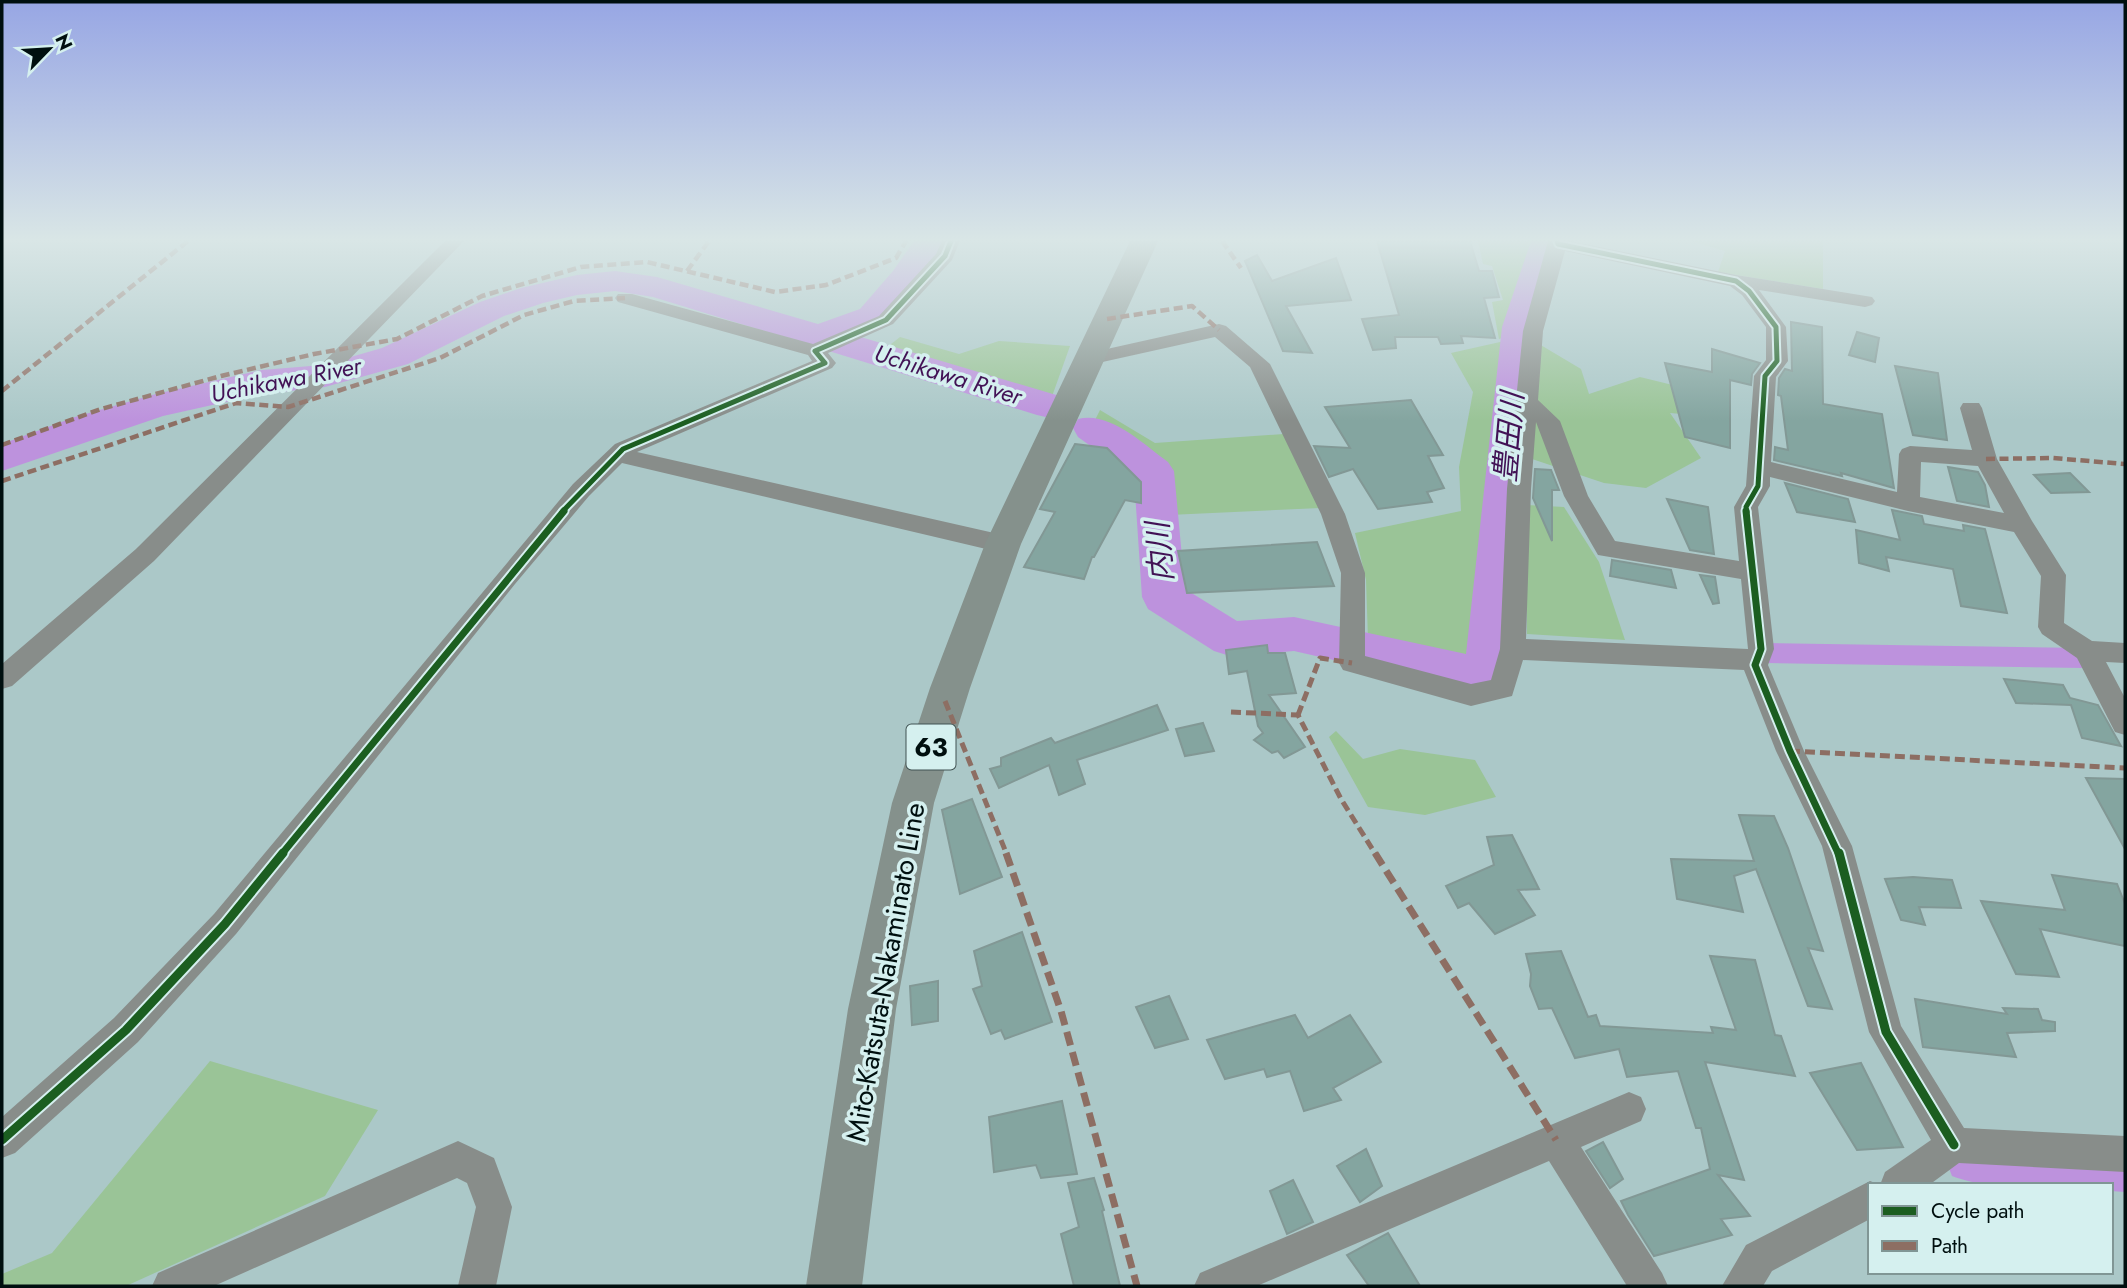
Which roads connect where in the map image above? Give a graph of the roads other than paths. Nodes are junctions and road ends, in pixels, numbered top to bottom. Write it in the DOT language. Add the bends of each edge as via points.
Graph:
graph roads {
  1 [pos="396,301"];
  2 [pos="637,301"];
  3 [pos="903,301"];
  4 [pos="1116,301"];
  5 [pos="1542,301"];
  6 [pos="1757,301"];
  7 [pos="357,340"];
  8 [pos="820,348"];
  9 [pos="1089,359"];
  10 [pos="1527,402"];
  11 [pos="1971,408"];
  12 [pos="623,449"];
  13 [pos="1986,459"];
  14 [pos="1760,467"];
  15 [pos="1908,503"];
  16 [pos="2022,525"];
  17 [pos="1003,544"];
  18 [pos="1753,572"];
  19 [pos="1513,649"];
  20 [pos="2087,651"];
  21 [pos="2125,653"];
  22 [pos="1757,660"];
  23 [pos="2,679"];
  24 [pos="2125,724"];
  25 [pos="1629,1109"];
  26 [pos="2,1140"];
  27 [pos="1556,1140"];
  28 [pos="1954,1145"];
  29 [pos="2125,1154"];
  30 [pos="1901,1183"];
  31 [pos="1868,1200"];
  32 [pos="171,1286"];
  33 [pos="477,1286"];
  34 [pos="834,1286"];
  35 [pos="1213,1286"];
  36 [pos="1648,1286"];
  37 [pos="1741,1286"];
  1 -- 7 [label="street"];
  2 -- 8 [label="street"];
  3 -- 8 [label="street" via="886,320"];
  4 -- 9 [label="main road, Mito-Katsuta-Nakaminato Line / 63"];
  5 -- 10 [label="street" via="1534,331"];
  6 -- 14 [label="street" via="1776,327 1777,360 1765,376"];
  7 -- 23 [label="street" via="145,555"];
  8 -- 12 [label="street" via="825,363"];
  9 -- 17 [label="main road, Mito-Katsuta-Nakaminato Line / 63"];
  9 -- 19 [label="street" via="1219,330 1259,364 1333,514 1353,573 1352,663 1471,695 1502,688"];
  10 -- 18 [label="street" via="1549,421 1576,496 1607,549"];
  10 -- 19 [label="street"];
  11 -- 13 [label="street"];
  12 -- 17 [label="street" via="626,457"];
  12 -- 26 [label="street" via="581,490 506,578 225,924 126,1030"];
  13 -- 15 [label="street" via="1910,454"];
  13 -- 16 [label="street"];
  14 -- 15 [label="street"];
  14 -- 18 [label="street" via="1758,486 1746,507"];
  15 -- 16 [label="street"];
  16 -- 20 [label="street" via="2054,575 2051,627"];
  17 -- 34 [label="main road, Mito-Katsuta-Nakaminato Line / 63" via="913,803 872,1009"];
  18 -- 22 [label="street" via="1761,649"];
  19 -- 22 [label="street"];
  20 -- 21 [label="street"];
  20 -- 24 [label="street"];
  22 -- 28 [label="street" via="1755,665 1790,751 1838,846 1886,1032"];
  25 -- 27 [label="street"];
  27 -- 35 [label="street"];
  27 -- 36 [label="street"];
  28 -- 29 [label="street"];
  28 -- 30 [label="street"];
  31 -- 37 [label="street" via="1759,1258"];
  32 -- 33 [label="street" via="458,1159 481,1171 494,1207"];
}
